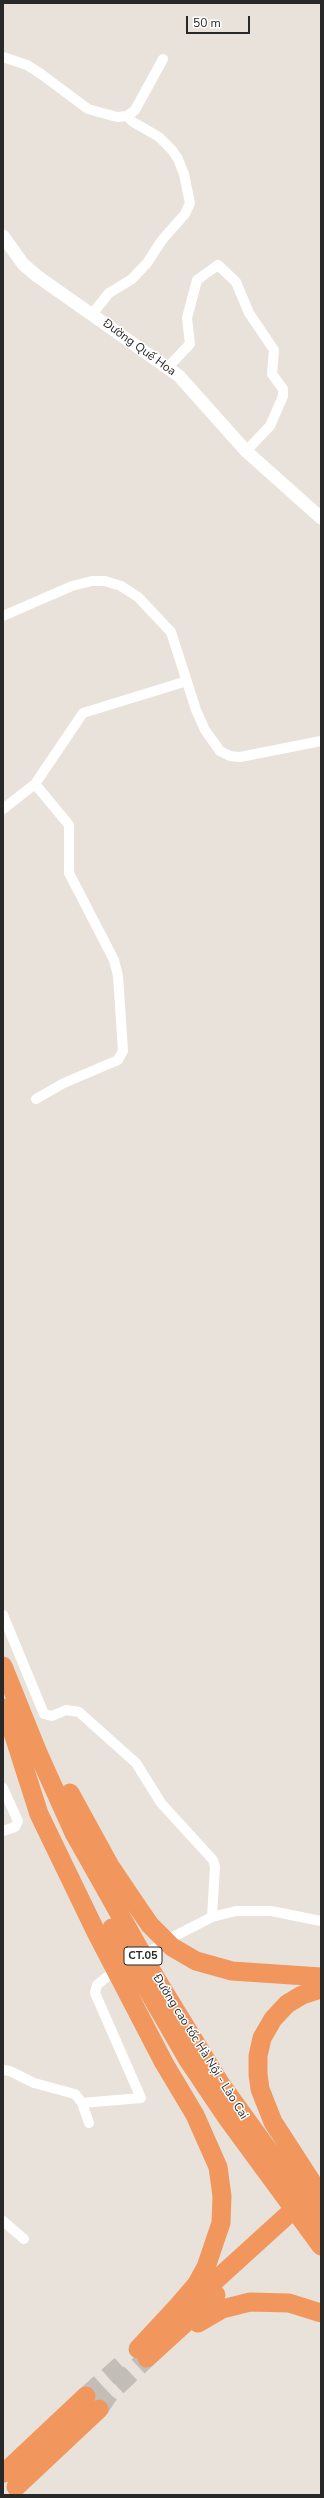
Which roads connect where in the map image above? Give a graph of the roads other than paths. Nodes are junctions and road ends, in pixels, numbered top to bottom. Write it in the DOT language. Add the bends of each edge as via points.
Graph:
graph roads {
  1 [pos="3,57"];
  2 [pos="164,59"];
  3 [pos="128,116"];
  4 [pos="3,236"];
  5 [pos="92,314"];
  6 [pos="168,367"];
  7 [pos="246,451"];
  8 [pos="321,518"];
  9 [pos="3,616"];
  10 [pos="187,681"];
  11 [pos="321,741"];
  12 [pos="35,784"];
  13 [pos="3,808"];
  14 [pos="36,1099"];
  15 [pos="3,1615"];
  16 [pos="3,1652"];
  17 [pos="3,1666"];
  18 [pos="4,1706"];
  19 [pos="3,1788"];
  20 [pos="3,1831"];
  21 [pos="212,1917"];
  22 [pos="321,1921"];
  23 [pos="173,1938"];
  24 [pos="162,1944"];
  25 [pos="150,1951"];
  26 [pos="109,1975"];
  27 [pos="321,1977"];
  28 [pos="321,1989"];
  29 [pos="3,2070"];
  30 [pos="82,2103"];
  31 [pos="89,2123"];
  32 [pos="321,2184"];
  33 [pos="321,2196"];
  34 [pos="3,2221"];
  35 [pos="321,2223"];
  36 [pos="24,2239"];
  37 [pos="321,2246"];
  38 [pos="248,2260"];
  39 [pos="321,2313"];
  40 [pos="143,2353"];
  41 [pos="3,2472"];
  42 [pos="19,2491"];
  1 -- 3 [label="street" via="27,65 88,109 106,115"];
  2 -- 3 [label="street" via="143,98"];
  3 -- 5 [label="street" via="159,137 172,150 184,174 190,203 179,223 162,240 144,267 132,279 110,293"];
  4 -- 5 [label="street, Đường Quế Hoa" via="23,264"];
  5 -- 6 [label="street, Đường Quế Hoa"];
  6 -- 7 [label="street, Đường Quế Hoa"];
  6 -- 7 [label="street" via="190,344 187,318 197,280 218,265 236,282 249,312 274,350 272,374 283,388 283,396 270,426"];
  7 -- 8 [label="street, Đường Quế Hoa"];
  9 -- 10 [label="street" via="72,586 92,581 105,581 121,586 164,623 175,643"];
  10 -- 11 [label="street" via="205,730 220,751 230,756 240,757"];
  10 -- 12 [label="street" via="83,713"];
  12 -- 13 [label="street"];
  12 -- 14 [label="street" via="69,825 69,873 114,960 118,976 123,1051 122,1057 118,1060 64,1083"];
  15 -- 21 [label="street" via="44,1714 52,1716 66,1710 79,1712 136,1762 164,1808 213,1860 215,1867"];
  16 -- 27 [label="highway" via="23,1688 83,1820 110,1866 156,1932 182,1954 213,1967 249,1974"];
  17 -- 35 [label="highway, Đường cao tốc Hà Nội - Lào Cai / CT.05" via="74,1833 155,1977 220,2083"];
  18 -- 37 [label="highway, Đường cao tốc Hà Nội - Lào Cai / CT.05" via="64,1840 149,1995 215,2100"];
  18 -- 40 [label="highway" via="39,1814 164,2063 198,2120 218,2166 222,2196 221,2223 206,2267 196,2285"];
  19 -- 20 [label="street" via="18,1821 15,1827"];
  21 -- 22 [label="street" via="253,1910"];
  21 -- 23 [label="street"];
  24 -- 25 [label="street"];
  26 -- 30 [label="street" via="97,1985 95,1993 141,2098"];
  28 -- 33 [label="highway" via="302,1995 287,2004 273,2019 262,2038 258,2074 260,2089 273,2122"];
  29 -- 30 [label="street" via="34,2083 75,2094"];
  30 -- 31 [label="street"];
  32 -- 38 [label="highway"];
  33 -- 38 [label="highway"];
  34 -- 36 [label="street"];
  38 -- 40 [label="highway"];
  39 -- 40 [label="highway" via="308,2307 274,2301 226,2307"];
  41 -- 42 [label="street"];
  41 -- 42 [label="highway" via="92,2403"];
}
